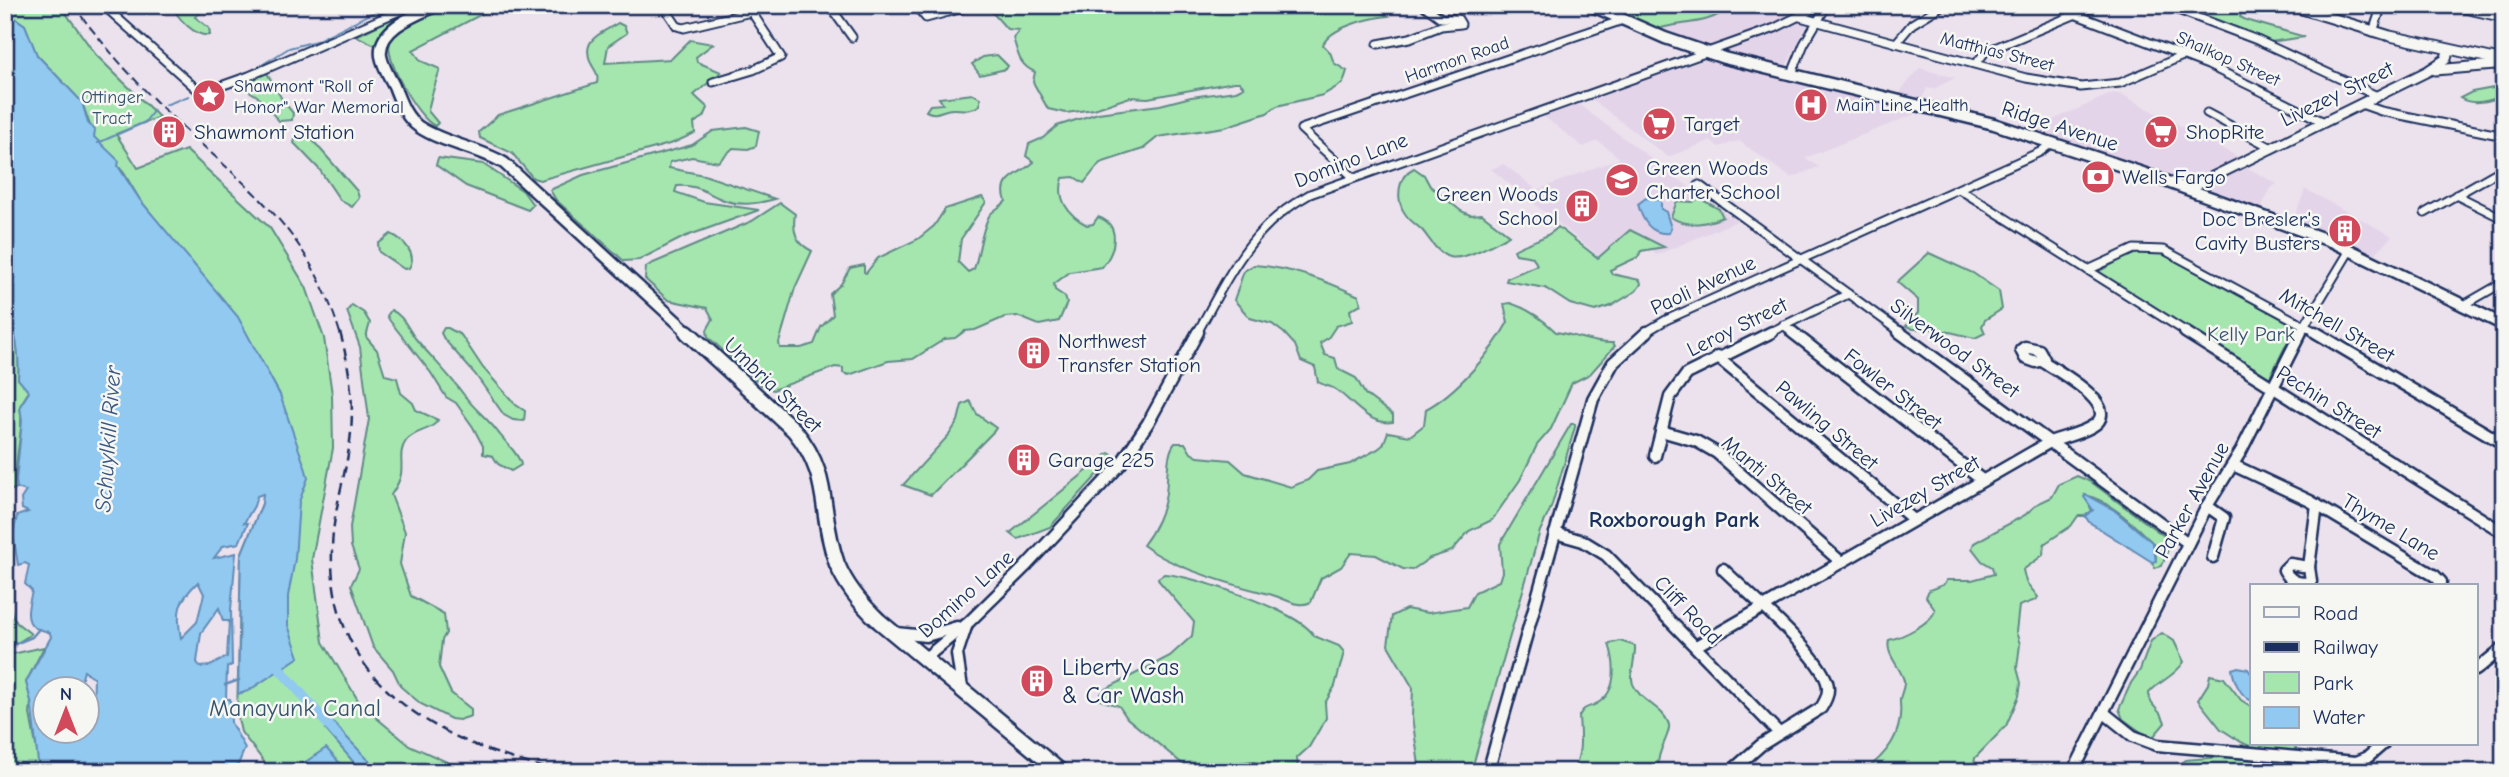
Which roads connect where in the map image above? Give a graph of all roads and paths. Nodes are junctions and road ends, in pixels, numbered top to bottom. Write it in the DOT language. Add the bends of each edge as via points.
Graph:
graph roads {
  1 [pos="103,5"];
  2 [pos="413,5"];
  3 [pos="438,5"];
  4 [pos="663,5"];
  5 [pos="829,5"];
  6 [pos="915,5"];
  7 [pos="974,5"];
  8 [pos="1423,5"];
  9 [pos="1590,5"];
  10 [pos="1821,5"];
  11 [pos="1827,5"];
  12 [pos="1943,5"];
  13 [pos="2098,5"];
  14 [pos="2165,5"];
  15 [pos="2289,5"];
  16 [pos="2382,5"];
  17 [pos="2447,5"];
  18 [pos="2461,7"];
  19 [pos="749,9"];
  20 [pos="2077,15"];
  21 [pos="1800,17"];
  22 [pos="2504,18"];
  23 [pos="1623,20"];
  24 [pos="1818,22"];
  25 [pos="2373,32"];
  26 [pos="852,37"];
  27 [pos="1896,43"];
  28 [pos="1378,44"];
  29 [pos="2448,50"];
  30 [pos="1706,53"];
  31 [pos="2185,55"];
  32 [pos="2504,63"];
  33 [pos="1976,64"];
  34 [pos="2428,71"];
  35 [pos="1791,76"];
  36 [pos="713,82"];
  37 [pos="2377,96"];
  38 [pos="2361,104"];
  39 [pos="2207,113"];
  40 [pos="2324,122"];
  41 [pos="2504,136"];
  42 [pos="2053,142"];
  43 [pos="2272,148"];
  44 [pos="2504,168"];
  45 [pos="1353,177"];
  46 [pos="1699,185"];
  47 [pos="1959,189"];
  48 [pos="2188,189"];
  49 [pos="2456,195"];
  50 [pos="2425,213"];
  51 [pos="2504,219"];
  52 [pos="2350,250"];
  53 [pos="1802,260"];
  54 [pos="2088,270"];
  55 [pos="2504,282"];
  56 [pos="1848,294"];
  57 [pos="2464,306"];
  58 [pos="1783,325"];
  59 [pos="2304,325"];
  60 [pos="2504,325"];
  61 [pos="1717,357"];
  62 [pos="2042,361"];
  63 [pos="2273,387"];
  64 [pos="1661,431"];
  65 [pos="2050,442"];
  66 [pos="2504,444"];
  67 [pos="1655,456"];
  68 [pos="2233,466"];
  69 [pos="1982,480"];
  70 [pos="2317,505"];
  71 [pos="2207,506"];
  72 [pos="1914,520"];
  73 [pos="1555,533"];
  74 [pos="2504,533"];
  75 [pos="2188,543"];
  76 [pos="2213,557"];
  77 [pos="1841,562"];
  78 [pos="2309,567"];
  79 [pos="1723,569"];
  80 [pos="2441,584"];
  81 [pos="1762,608"];
  82 [pos="969,622"];
  83 [pos="893,633"];
  84 [pos="1696,646"];
  85 [pos="2504,647"];
  86 [pos="924,659"];
  87 [pos="2478,668"];
  88 [pos="963,691"];
  89 [pos="2103,712"];
  90 [pos="1779,733"];
  91 [pos="2377,746"];
  92 [pos="1736,767"];
  93 [pos="1061,772"];
  94 [pos="1488,772"];
  95 [pos="2073,772"];
  1 -- 2 [label="street" via="201,93"];
  3 -- 83 [label="main road, Umbria Street" via="400,25 386,38 381,54 405,111 430,132 504,163 803,440 824,480 832,542 842,575 861,603"];
  4 -- 19 [label="street" via="677,26 684,28"];
  5 -- 26 [label="street"];
  6 -- 7 [label="street" via="926,18"];
  8 -- 28 [label="street" via="1441,22 1430,32"];
  9 -- 23 [label="main road, Ridge Avenue"];
  10 -- 21 [label="street, Domino Lane"];
  11 -- 24 [label="street"];
  12 -- 27 [label="street" via="1912,24"];
  13 -- 20 [label="street"];
  14 -- 37 [label="street" via="2257,40"];
  15 -- 25 [label="street"];
  16 -- 25 [label="street"];
  17 -- 18 [label="street"];
  18 -- 22 [label="street"];
  19 -- 36 [label="street" via="781,57"];
  20 -- 31 [label="street, Shalkop Street"];
  20 -- 33 [label="street" via="1985,52"];
  21 -- 24 [label="street, Matthias Street"];
  21 -- 30 [label="street, Domino Lane"];
  23 -- 30 [label="main road, Ridge Avenue"];
  23 -- 45 [label="street, Harmon Road" via="1301,129"];
  24 -- 27 [label="street, Matthias Street"];
  24 -- 35 [label="street"];
  25 -- 29 [label="street"];
  27 -- 33 [label="street, Matthias Street"];
  29 -- 32 [label="street"];
  29 -- 34 [label="street, Livezey Street" via="2446,59"];
  30 -- 35 [label="main road, Ridge Avenue"];
  30 -- 45 [label="street, Domino Lane"];
  31 -- 33 [label="street, Matthias Street" via="2120,83 2098,87 2035,80"];
  31 -- 40 [label="street, Shalkop Street"];
  32 -- 34 [label="street, Livezey Street"];
  34 -- 37 [label="street, Livezey Street"];
  35 -- 42 [label="main road, Ridge Avenue" via="1969,117"];
  37 -- 38 [label="street, Livezey Street"];
  38 -- 40 [label="street, Livezey Street"];
  38 -- 41 [label="street"];
  39 -- 43 [label="street"];
  40 -- 43 [label="street, Livezey Street"];
  42 -- 47 [label="street, Paoli Avenue"];
  42 -- 48 [label="main road, Ridge Avenue"];
  43 -- 48 [label="street, Livezey Street"];
  44 -- 49 [label="street"];
  45 -- 82 [label="street, Domino Lane" via="1292,204 1256,234 1120,464"];
  46 -- 53 [label="street, Silverwood Street"];
  47 -- 53 [label="street, Paoli Avenue"];
  47 -- 54 [label="street, Pechin Street"];
  48 -- 52 [label="main road, Ridge Avenue"];
  49 -- 50 [label="street"];
  49 -- 51 [label="street"];
  52 -- 57 [label="main road, Ridge Avenue"];
  52 -- 59 [label="street, Parker Avenue"];
  53 -- 56 [label="street, Silverwood Street"];
  53 -- 73 [label="street, Paoli Avenue" via="1665,320 1620,354 1593,399"];
  54 -- 59 [label="street, Mitchell Street" via="2131,248 2148,246"];
  54 -- 63 [label="street, Pechin Street"];
  55 -- 57 [label="street"];
  56 -- 58 [label="street, Leroy Street"];
  56 -- 65 [label="street, Silverwood Street"];
  57 -- 60 [label="main road, Ridge Avenue"];
  58 -- 61 [label="street, Leroy Street"];
  58 -- 69 [label="street, Fowler Street"];
  59 -- 63 [label="street, Parker Avenue"];
  59 -- 66 [label="street, Mitchell Street"];
  61 -- 64 [label="street, Leroy Street" via="1676,384"];
  61 -- 72 [label="street, Pawling Street"];
  62 -- 65 [label="street, Livezey Street" via="2088,392 2101,411 2092,428"];
  63 -- 68 [label="street, Parker Avenue"];
  63 -- 74 [label="street, Pechin Street"];
  64 -- 67 [label="street, Leroy Street"];
  64 -- 77 [label="street, Manti Street" via="1717,453"];
  65 -- 69 [label="street, Livezey Street"];
  65 -- 75 [label="street, Silverwood Street"];
  68 -- 70 [label="street, Thyme Lane"];
  68 -- 71 [label="street, Parker Avenue"];
  69 -- 72 [label="street, Livezey Street"];
  70 -- 78 [label="street"];
  70 -- 80 [label="street, Thyme Lane" via="2435,576"];
  71 -- 75 [label="street, Parker Avenue"];
  71 -- 76 [label="street" via="2224,518"];
  72 -- 77 [label="street, Livezey Street"];
  73 -- 84 [label="street, Cliff Road" via="1583,541 1606,555"];
  73 -- 94 [label="street, Paoli Avenue"];
  75 -- 89 [label="street, Parker Avenue"];
  77 -- 81 [label="street, Livezey Street"];
  79 -- 81 [label="street"];
  81 -- 84 [label="street, Livezey Street"];
  81 -- 90 [label="street" via="1817,661 1828,685 1821,708"];
  82 -- 83 [label="street" via="933,635"];
  82 -- 86 [label="street, Domino Lane"];
  82 -- 88 [label="street" via="957,660"];
  83 -- 86 [label="main road, Umbria Street"];
  84 -- 90 [label="street, Cliff Road"];
  85 -- 87 [label="street"];
  86 -- 88 [label="main road, Umbria Street"];
  88 -- 93 [label="main road, Umbria Street"];
  89 -- 91 [label="street" via="2138,739 2169,747 2348,762 2363,760"];
  89 -- 95 [label="street, Parker Avenue"];
  90 -- 92 [label="street"];
}
